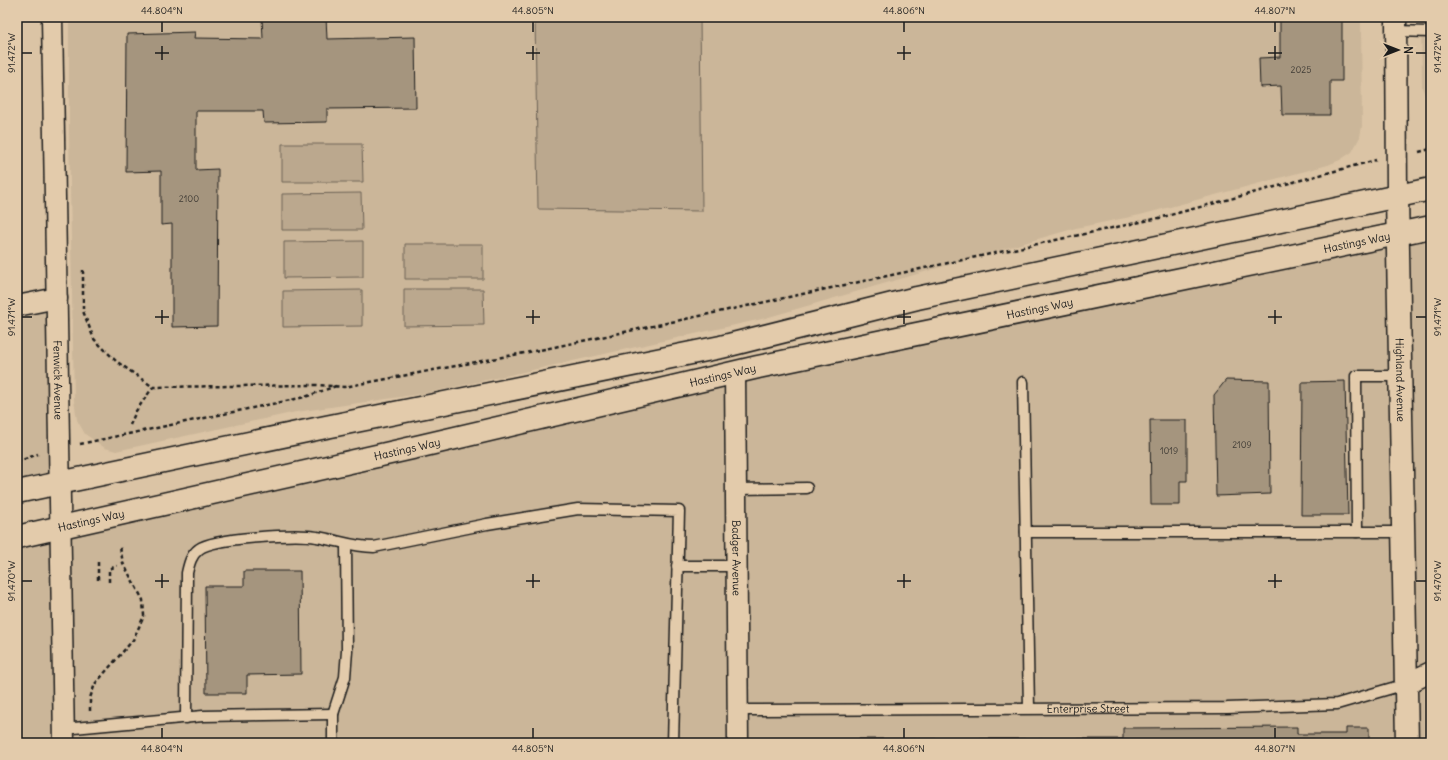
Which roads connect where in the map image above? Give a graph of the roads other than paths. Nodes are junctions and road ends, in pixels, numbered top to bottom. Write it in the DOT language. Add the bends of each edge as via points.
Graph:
graph roads {
  1 [pos="52,17"];
  2 [pos="1396,24"];
  3 [pos="1431,32"];
  4 [pos="1431,189"];
  5 [pos="1397,196"];
  6 [pos="1431,227"];
  7 [pos="1397,235"];
  8 [pos="57,298"];
  9 [pos="917,298"];
  10 [pos="17,306"];
  11 [pos="735,372"];
  12 [pos="1399,376"];
  13 [pos="1023,382"];
  14 [pos="60,483"];
  15 [pos="807,488"];
  16 [pos="737,489"];
  17 [pos="17,492"];
  18 [pos="61,528"];
  19 [pos="1026,532"];
  20 [pos="1357,532"];
  21 [pos="1402,532"];
  22 [pos="17,537"];
  23 [pos="346,545"];
  24 [pos="677,566"];
  25 [pos="738,566"];
  26 [pos="1431,672"];
  27 [pos="1406,684"];
  28 [pos="1029,708"];
  29 [pos="739,710"];
  30 [pos="333,714"];
  31 [pos="186,718"];
  32 [pos="63,736"];
  33 [pos="333,743"];
  34 [pos="673,743"];
  35 [pos="738,743"];
  36 [pos="1406,743"];
  1 -- 8 [label="street, Fenwick Avenue"];
  2 -- 3 [label="lane"];
  2 -- 5 [label="street, Highland Avenue"];
  4 -- 5 [label="main road"];
  5 -- 7 [label="main road, Highland Avenue"];
  5 -- 9 [label="main road"];
  6 -- 7 [label="main road, Hastings Way"];
  7 -- 11 [label="main road, Hastings Way"];
  7 -- 12 [label="main road, Highland Avenue"];
  8 -- 10 [label="street"];
  8 -- 14 [label="street, Fenwick Avenue"];
  9 -- 11 [label="main road" via="836,330 759,349 738,362"];
  9 -- 14 [label="main road" via="721,347"];
  11 -- 16 [label="street, Badger Avenue"];
  11 -- 18 [label="main road, Hastings Way"];
  12 -- 20 [label="lane" via="1356,376"];
  12 -- 21 [label="main road, Highland Avenue"];
  13 -- 19 [label="lane"];
  14 -- 17 [label="main road"];
  14 -- 18 [label="street, Fenwick Avenue"];
  15 -- 16 [label="lane"];
  16 -- 25 [label="street, Badger Avenue"];
  18 -- 22 [label="main road, Hastings Way"];
  18 -- 32 [label="street, Fenwick Avenue"];
  19 -- 20 [label="lane"];
  19 -- 28 [label="lane"];
  20 -- 21 [label="lane"];
  21 -- 27 [label="main road, Highland Avenue"];
  23 -- 24 [label="lane" via="374,547 578,509 679,511"];
  23 -- 30 [label="lane" via="346,677"];
  23 -- 31 [label="lane" via="316,537 290,535 215,543 200,548 190,559 187,573"];
  24 -- 25 [label="lane"];
  24 -- 34 [label="lane"];
  25 -- 29 [label="street, Badger Avenue"];
  26 -- 27 [label="street, Enterprise Street"];
  27 -- 28 [label="lane, Enterprise Street" via="1337,704 1227,708"];
  27 -- 36 [label="main road, Highland Avenue"];
  28 -- 29 [label="lane, Enterprise Street"];
  29 -- 35 [label="street, Badger Avenue"];
  30 -- 31 [label="lane"];
  30 -- 33 [label="lane"];
  31 -- 32 [label="lane" via="90,727"];
}
